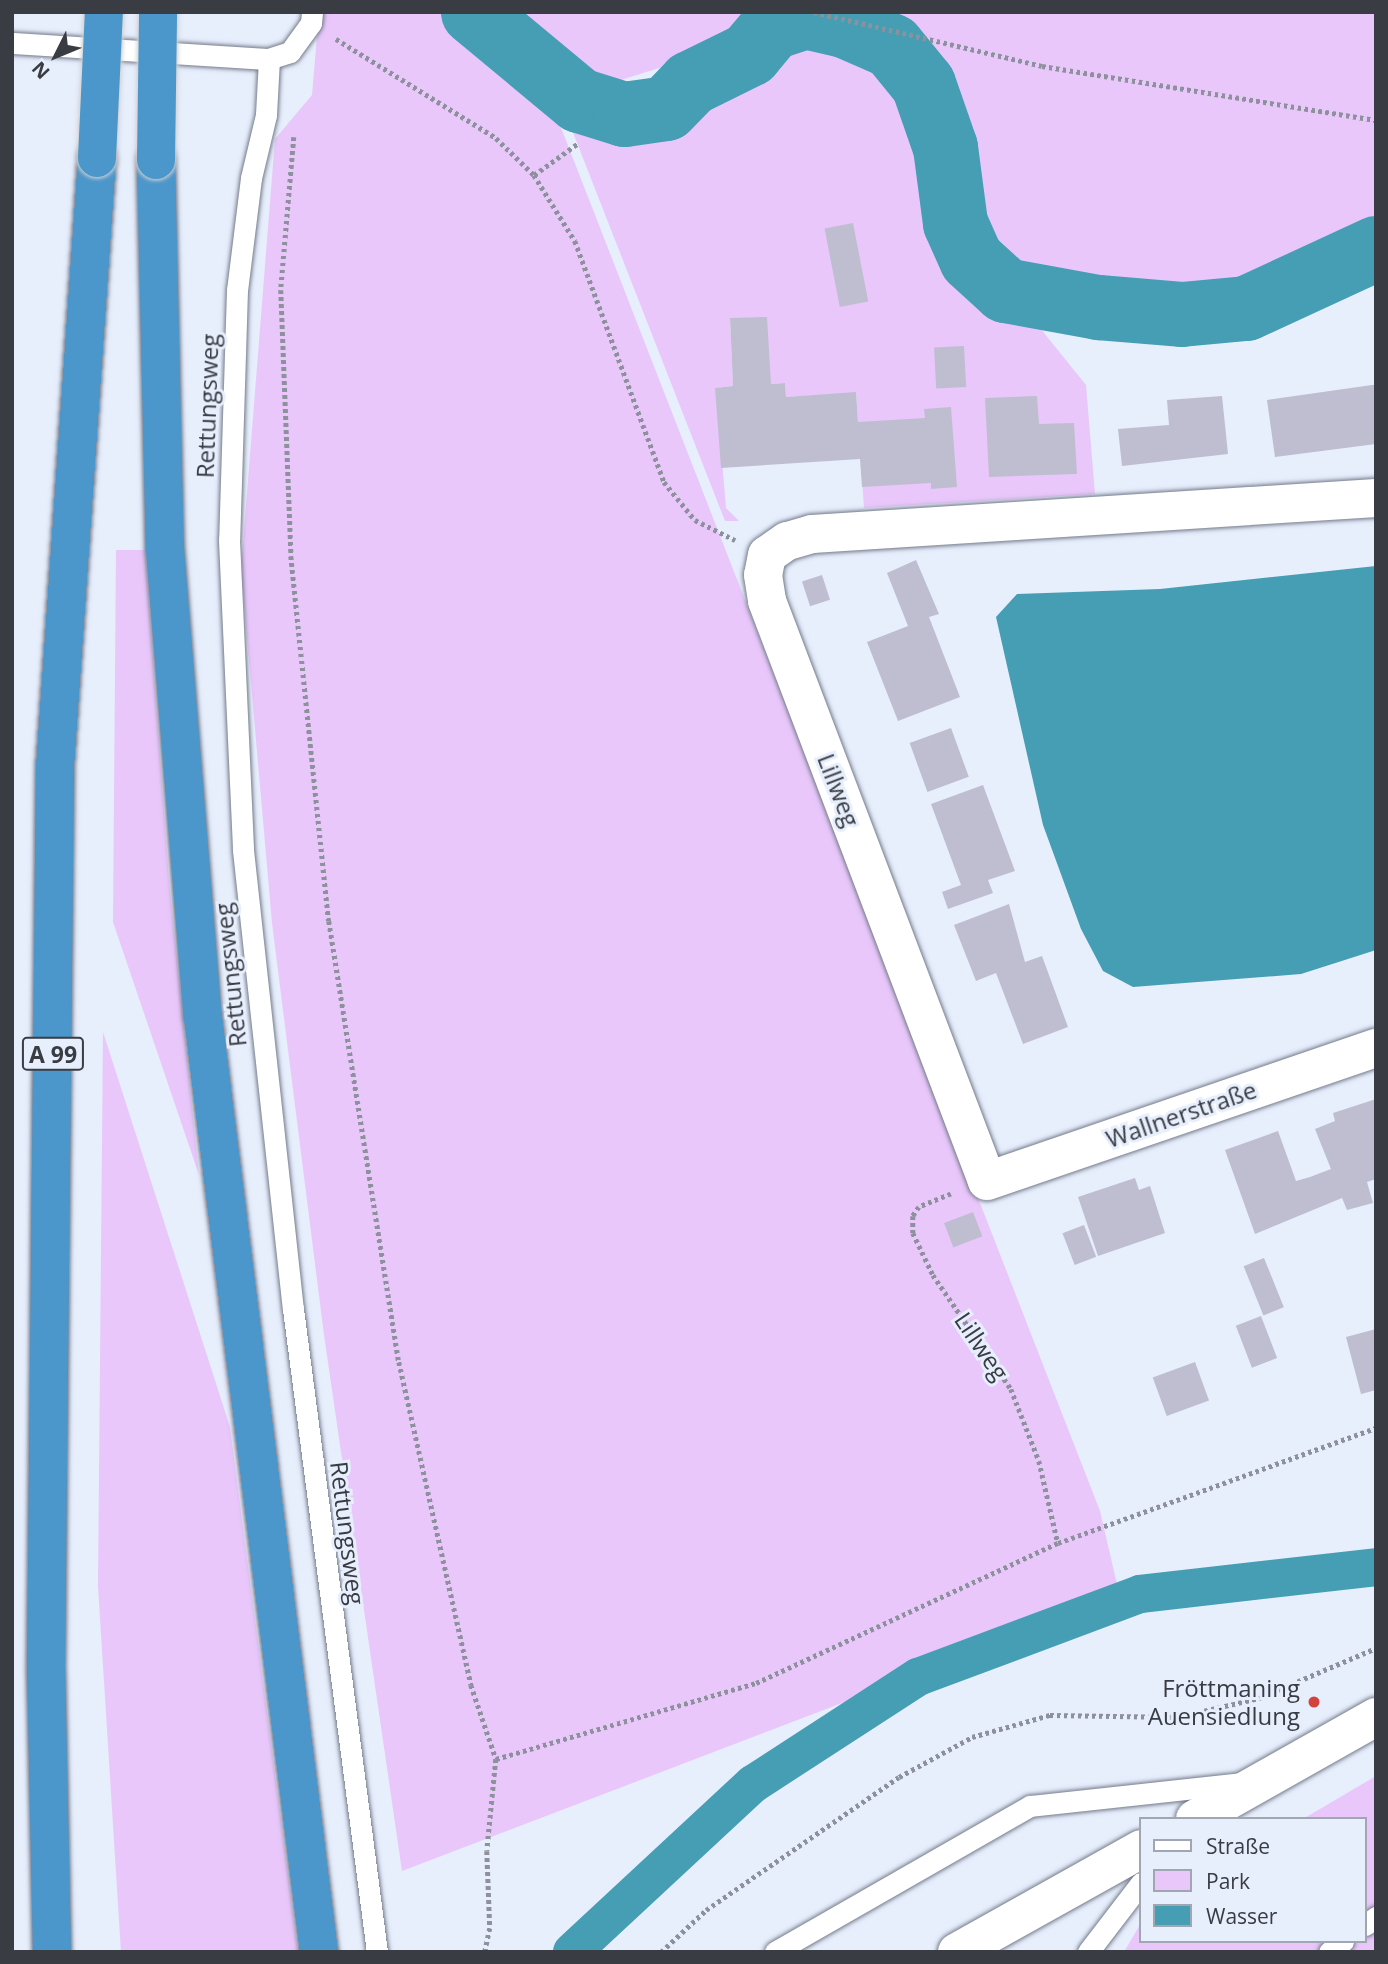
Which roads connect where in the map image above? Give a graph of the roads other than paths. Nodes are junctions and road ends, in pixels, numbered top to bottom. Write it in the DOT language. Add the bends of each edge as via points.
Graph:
graph roads {
  1 [pos="104,12"];
  2 [pos="158,12"];
  3 [pos="312,18"];
  4 [pos="12,43"];
  5 [pos="269,59"];
  6 [pos="1376,498"];
  7 [pos="1376,1048"];
  8 [pos="987,1181"];
  9 [pos="1376,1717"];
  10 [pos="1265,1780"];
  11 [pos="1202,1816"];
  12 [pos="1140,1850"];
  13 [pos="1140,1884"];
  14 [pos="52,1952"];
  15 [pos="319,1952"];
  16 [pos="377,1952"];
  17 [pos="775,1952"];
  18 [pos="957,1952"];
  19 [pos="1088,1952"];
  1 -- 14 [label="highway, A 99, bridge" via="55,767 46,1670"];
  2 -- 15 [label="highway, bridge" via="156,160 165,549 202,1017"];
  3 -- 5 [label="lane" via="290,52"];
  4 -- 5 [label="lane"];
  5 -- 16 [label="lane, Rettungsweg" via="266,115 251,178 237,290 229,526 243,850 297,1336"];
  6 -- 8 [label="street, Lillweg" via="812,534 787,541 767,555 763,575 767,601"];
  7 -- 8 [label="street, Wallnerstraße"];
  9 -- 10 [label="street"];
  10 -- 11 [label="street"];
  10 -- 17 [label="lane" via="1030,1807"];
  12 -- 18 [label="street"];
  13 -- 19 [label="lane"];
}
